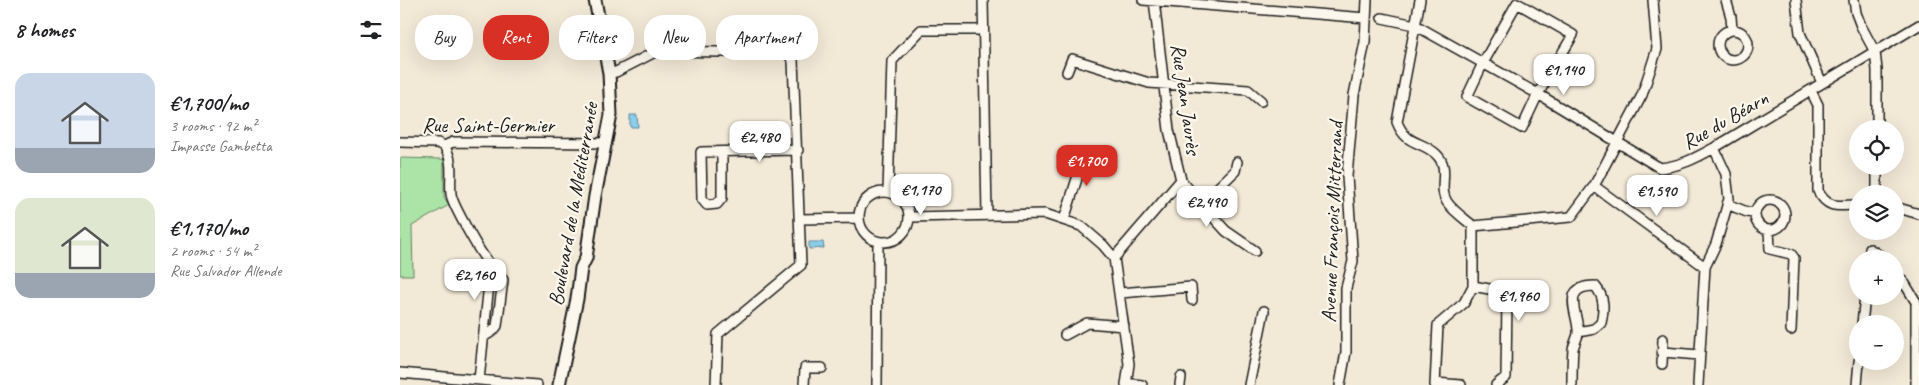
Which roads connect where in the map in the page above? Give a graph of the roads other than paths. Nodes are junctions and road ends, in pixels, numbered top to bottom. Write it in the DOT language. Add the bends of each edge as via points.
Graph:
graph roads {
  1 [pos="595,0"];
  2 [pos="983,0"];
  3 [pos="1143,0"];
  4 [pos="1367,0"];
  5 [pos="1420,0"];
  6 [pos="1653,0"];
  7 [pos="1726,0"];
  8 [pos="1796,0"];
  9 [pos="1854,0"];
  10 [pos="1154,1"];
  11 [pos="1366,18"];
  12 [pos="1382,18"];
  13 [pos="1415,25"];
  14 [pos="1919,26"];
  15 [pos="983,30"];
  16 [pos="1732,30"];
  17 [pos="1875,52"];
  18 [pos="1483,63"];
  19 [pos="1067,72"];
  20 [pos="609,73"];
  21 [pos="1164,83"];
  22 [pos="1822,83"];
  23 [pos="1811,91"];
  24 [pos="1538,94"];
  25 [pos="1261,101"];
  26 [pos="1877,120"];
  27 [pos="400,142"];
  28 [pos="1616,142"];
  29 [pos="606,143"];
  30 [pos="444,146"];
  31 [pos="1714,148"];
  32 [pos="798,150"];
  33 [pos="722,152"];
  34 [pos="1074,161"];
  35 [pos="1237,162"];
  36 [pos="1181,180"];
  37 [pos="1594,186"];
  38 [pos="888,192"];
  39 [pos="1201,204"];
  40 [pos="1727,204"];
  41 [pos="1849,205"];
  42 [pos="1904,210"];
  43 [pos="1755,213"];
  44 [pos="1919,214"];
  45 [pos="987,215"];
  46 [pos="910,217"];
  47 [pos="859,218"];
  48 [pos="800,219"];
  49 [pos="1064,220"];
  50 [pos="1473,226"];
  51 [pos="1769,230"];
  52 [pos="878,242"];
  53 [pos="1255,250"];
  54 [pos="1114,258"];
  55 [pos="488,263"];
  56 [pos="1706,267"];
  57 [pos="1904,283"];
  58 [pos="1473,286"];
  59 [pos="1120,293"];
  60 [pos="1192,300"];
  61 [pos="1264,311"];
  62 [pos="1124,326"];
  63 [pos="1791,330"];
  64 [pos="1578,332"];
  65 [pos="1065,335"];
  66 [pos="485,336"];
  67 [pos="1663,339"];
  68 [pos="1663,352"];
  69 [pos="1699,355"];
  70 [pos="1662,364"];
  71 [pos="822,368"];
  72 [pos="1858,370"];
  73 [pos="400,373"];
  74 [pos="479,380"];
  75 [pos="1126,384"];
  76 [pos="1435,384"];
  77 [pos="537,385"];
  78 [pos="559,385"];
  79 [pos="716,385"];
  80 [pos="804,385"];
  81 [pos="877,385"];
  82 [pos="1142,385"];
  83 [pos="1249,385"];
  84 [pos="1340,385"];
  85 [pos="1461,385"];
  86 [pos="1496,385"];
  87 [pos="1572,385"];
  88 [pos="1698,385"];
  89 [pos="1857,385"];
  90 [pos="1916,385"];
  1 -- 20 [label="main road, Boulevard de la Méditerranée"];
  2 -- 15 [label="street"];
  3 -- 10 [label="street"];
  4 -- 11 [label="street, Avenue François Mitterrand"];
  5 -- 13 [label="street"];
  6 -- 28 [label="street" via="1657,49 1642,95"];
  7 -- 16 [label="street"];
  8 -- 22 [label="street" via="1800,33"];
  9 -- 17 [label="street" via="1861,26"];
  10 -- 11 [label="street"];
  10 -- 21 [label="street, Rue Jean Jaurès"];
  11 -- 84 [label="street, Avenue François Mitterrand" via="1365,42 1354,94 1347,176 1353,261 1346,288 1346,352"];
  12 -- 13 [label="street, Rue du Béarn"];
  13 -- 18 [label="street, Rue du Béarn"];
  13 -- 50 [label="street" via="1397,122 1402,134 1437,154 1444,166 1446,202"];
  14 -- 17 [label="street, Rue du Béarn"];
  15 -- 38 [label="street" via="921,30 892,61"];
  15 -- 45 [label="street"];
  17 -- 22 [label="street, Rue du Béarn"];
  17 -- 26 [label="street"];
  18 -- 24 [label="street, Rue du Béarn"];
  18 -- 24 [label="street" via="1467,97 1522,128"];
  18 -- 24 [label="street" via="1517,3 1573,35"];
  19 -- 21 [label="street" via="1072,59 1149,83"];
  20 -- 29 [label="main road, Boulevard de la Méditerranée" via="611,115"];
  20 -- 32 [label="street" via="657,51 788,53 794,67"];
  21 -- 25 [label="street" via="1248,90"];
  21 -- 36 [label="street, Rue Jean Jaurès" via="1169,130"];
  22 -- 23 [label="street, Rue du Béarn"];
  23 -- 31 [label="street, Rue du Béarn"];
  23 -- 41 [label="street" via="1818,105 1818,191 1830,205"];
  24 -- 28 [label="street, Rue du Béarn"];
  27 -- 30 [label="street, Rue Saint-Germier"];
  28 -- 31 [label="street, Rue du Béarn" via="1660,168 1675,167"];
  28 -- 37 [label="street"];
  29 -- 30 [label="street, Rue Saint-Germier" via="453,142"];
  29 -- 78 [label="main road, Boulevard de la Méditerranée"];
  30 -- 55 [label="street" via="452,168 451,196"];
  31 -- 40 [label="street" via="1726,174"];
  32 -- 33 [label="street"];
  32 -- 48 [label="street"];
  33 -- 33 [label="street" via="722,198 717,204 708,205 702,199 701,152"];
  34 -- 49 [label="street" via="1080,169"];
  35 -- 39 [label="street" via="1235,171"];
  36 -- 39 [label="street"];
  36 -- 54 [label="street, Rue Jean Jaurès"];
  37 -- 50 [label="street" via="1571,217"];
  37 -- 56 [label="street"];
  38 -- 46 [label="street" via="903,200"];
  38 -- 47 [label="street" via="877,193 866,200"];
  39 -- 53 [label="street" via="1226,231"];
  40 -- 43 [label="street"];
  40 -- 56 [label="street"];
  42 -- 44 [label="street"];
  43 -- 51 [label="street" via="1757,223"];
  43 -- 51 [label="street" via="1761,203 1768,200 1783,207 1782,223"];
  45 -- 46 [label="street"];
  45 -- 49 [label="street" via="1045,214"];
  46 -- 52 [label="street" via="900,237 890,242"];
  47 -- 48 [label="street"];
  47 -- 52 [label="street" via="862,230"];
  48 -- 79 [label="street" via="801,266 718,334"];
  49 -- 54 [label="street" via="1080,226 1104,245"];
  50 -- 58 [label="street"];
  51 -- 63 [label="street" via="1770,250 1791,254 1794,258"];
  52 -- 81 [label="street"];
  54 -- 59 [label="street"];
  55 -- 66 [label="street"];
  55 -- 66 [label="street" via="502,280 496,326"];
  56 -- 69 [label="street"];
  57 -- 90 [label="street" via="1916,302"];
  58 -- 76 [label="street" via="1464,303 1438,324"];
  58 -- 86 [label="street" via="1500,291 1507,296 1506,377"];
  59 -- 60 [label="street" via="1192,287"];
  59 -- 62 [label="street"];
  61 -- 83 [label="street"];
  62 -- 65 [label="street" via="1087,323"];
  62 -- 75 [label="street" via="1129,364"];
  64 -- 64 [label="street" via="1594,329 1601,323 1604,304 1602,293 1595,286 1577,291 1573,299"];
  64 -- 87 [label="street" via="1573,350"];
  66 -- 74 [label="street"];
  67 -- 68 [label="street"];
  68 -- 69 [label="street"];
  68 -- 70 [label="street"];
  69 -- 88 [label="street"];
  71 -- 80 [label="street" via="804,368"];
  72 -- 89 [label="street"];
  73 -- 74 [label="street"];
  74 -- 77 [label="street"];
  75 -- 82 [label="street"];
  76 -- 85 [label="street"];
}
